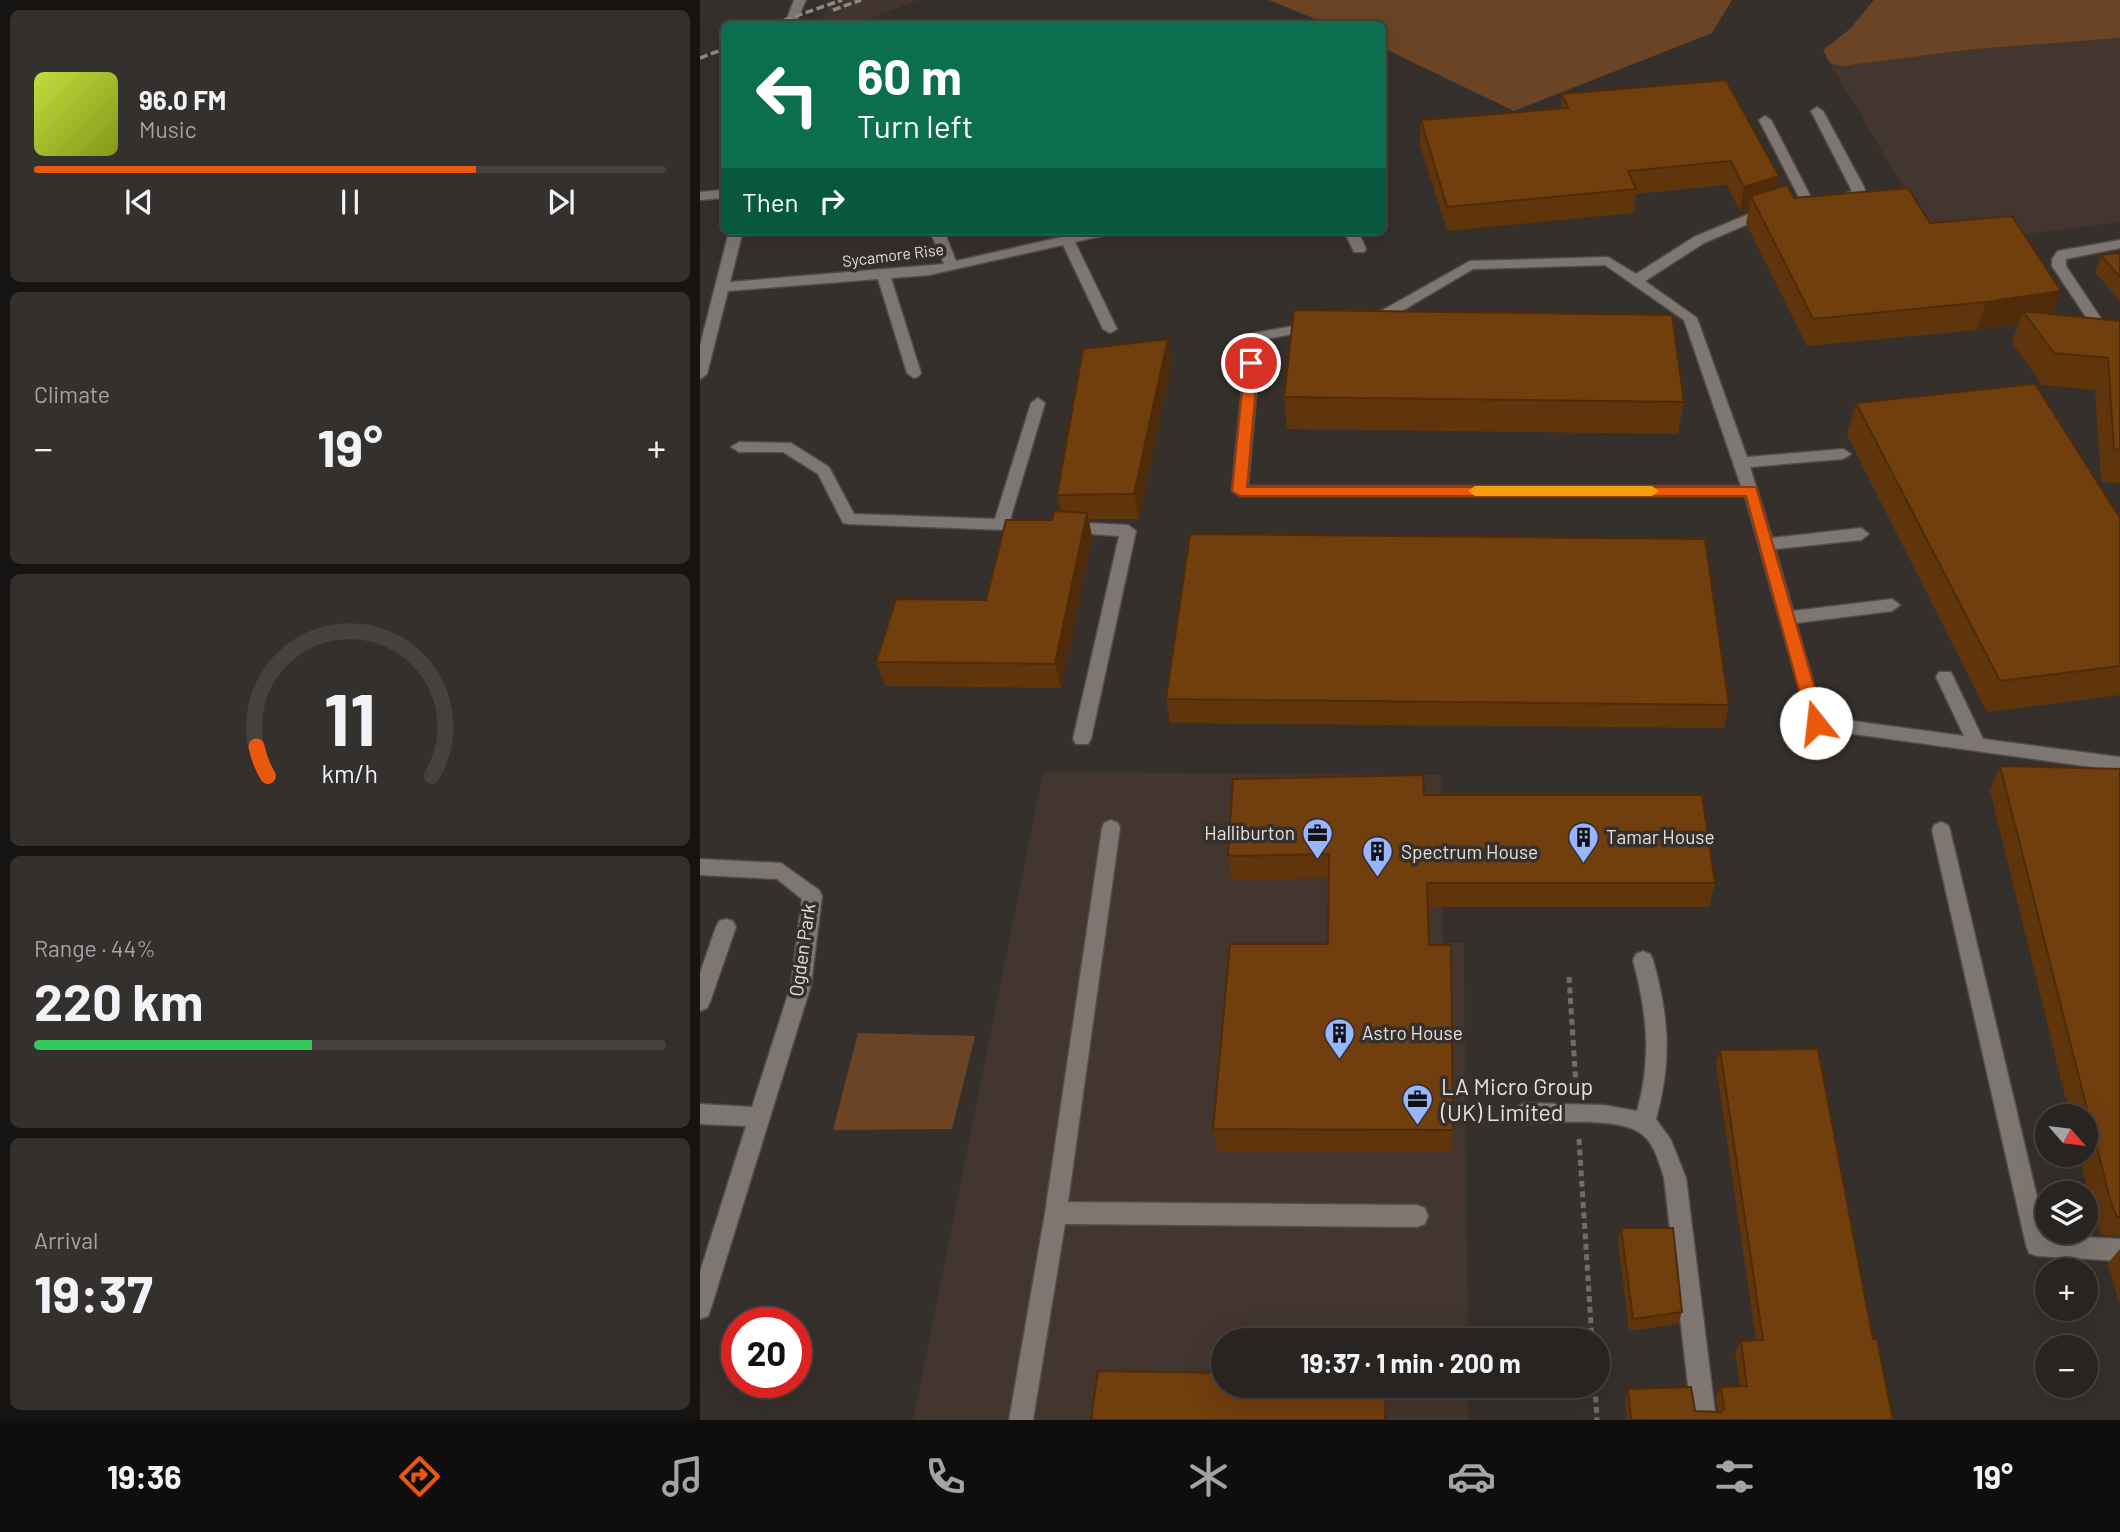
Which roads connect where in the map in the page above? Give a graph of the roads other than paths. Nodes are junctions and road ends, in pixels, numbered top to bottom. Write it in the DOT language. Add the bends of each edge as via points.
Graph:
graph roads {
  1 [pos="800,0"];
  2 [pos="791,21"];
  3 [pos="1817,111"];
  4 [pos="1765,120"];
  5 [pos="721,194"];
  6 [pos="700,196"];
  7 [pos="1780,205"];
  8 [pos="735,235"];
  9 [pos="939,235"];
  10 [pos="1091,235"];
  11 [pos="1353,235"];
  12 [pos="1068,241"];
  13 [pos="2120,244"];
  14 [pos="1359,250"];
  15 [pos="952,266"];
  16 [pos="884,277"];
  17 [pos="1636,281"];
  18 [pos="724,287"];
  19 [pos="2120,327"];
  20 [pos="1110,330"];
  21 [pos="914,373"];
  22 [pos="700,374"];
  23 [pos="1038,402"];
  24 [pos="740,447"];
  25 [pos="1843,454"];
  26 [pos="1742,463"];
  27 [pos="1751,491"];
  28 [pos="1001,525"];
  29 [pos="1861,534"];
  30 [pos="1766,544"];
  31 [pos="1892,605"];
  32 [pos="1787,618"];
  33 [pos="1945,677"];
  34 [pos="1083,740"];
  35 [pos="1977,745"];
  36 [pos="2120,764"];
  37 [pos="1111,828"];
  38 [pos="1941,830"];
  39 [pos="700,867"];
  40 [pos="726,926"];
  41 [pos="1643,960"];
  42 [pos="700,1002"];
  43 [pos="1525,1113"];
  44 [pos="700,1114"];
  45 [pos="760,1117"];
  46 [pos="1644,1123"];
  47 [pos="1056,1213"];
  48 [pos="1417,1216"];
  49 [pos="2120,1250"];
  50 [pos="700,1308"];
  51 [pos="1021,1420"];
  52 [pos="1704,1420"];
  1 -- 2 [label="street"];
  3 -- 4 [label="street" via="1859,191 1854,197 1803,203"];
  5 -- 6 [label="street"];
  7 -- 17 [label="street" via="1729,223"];
  8 -- 18 [label="street"];
  9 -- 15 [label="street"];
  10 -- 12 [label="street, Sycamore Rise"];
  11 -- 14 [label="street"];
  12 -- 15 [label="street, Sycamore Rise"];
  12 -- 20 [label="street"];
  13 -- 19 [label="street" via="2063,254 2059,266 2097,323"];
  15 -- 16 [label="street, Sycamore Rise"];
  16 -- 18 [label="street, Sycamore Rise"];
  16 -- 21 [label="street"];
  17 -- 26 [label="street" via="1690,318"];
  17 -- 27 [label="street" via="1608,261 1470,265 1385,315 1254,337 1240,491"];
  18 -- 22 [label="street"];
  23 -- 28 [label="street"];
  24 -- 28 [label="street" via="786,447 824,471 849,519"];
  25 -- 26 [label="street"];
  26 -- 27 [label="street"];
  27 -- 30 [label="street"];
  28 -- 34 [label="street" via="1128,531"];
  29 -- 30 [label="street"];
  30 -- 32 [label="street"];
  31 -- 32 [label="street"];
  32 -- 35 [label="street" via="1816,723"];
  33 -- 35 [label="street"];
  35 -- 36 [label="street"];
  37 -- 47 [label="street"];
  38 -- 49 [label="street" via="2037,1245"];
  39 -- 45 [label="street, Ogden Park" via="780,871 812,896 801,985"];
  40 -- 42 [label="street"];
  41 -- 46 [label="street" via="1655,1001 1660,1046"];
  43 -- 46 [label="street" via="1597,1113"];
  44 -- 45 [label="street"];
  45 -- 50 [label="street, Ogden Park"];
  46 -- 52 [label="street" via="1663,1145 1675,1178"];
  47 -- 48 [label="street"];
  47 -- 51 [label="street"];
}
